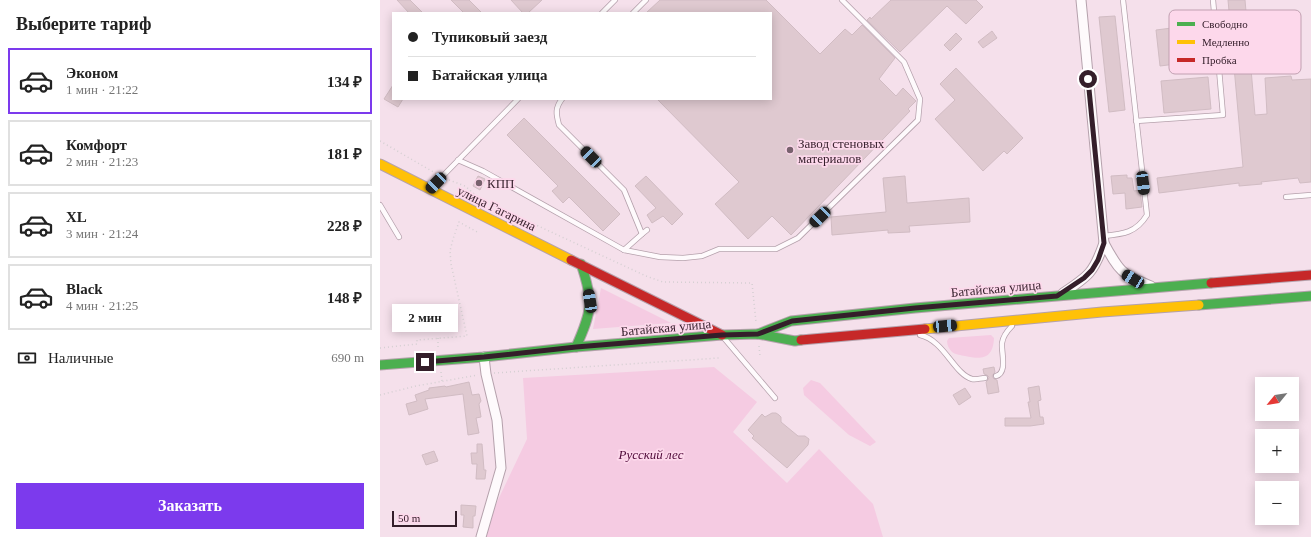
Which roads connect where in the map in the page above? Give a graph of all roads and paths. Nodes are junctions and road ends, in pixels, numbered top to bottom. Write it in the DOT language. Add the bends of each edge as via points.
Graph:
graph roads {
  1 [pos="615,0"];
  2 [pos="646,0"];
  3 [pos="842,0"];
  4 [pos="1081,0"];
  5 [pos="1123,0"];
  6 [pos="1213,0"];
  7 [pos="1214,10"];
  8 [pos="603,12"];
  9 [pos="634,12"];
  10 [pos="1219,74"];
  11 [pos="517,100"];
  12 [pos="561,100"];
  13 [pos="1136,121"];
  14 [pos="380,141"];
  15 [pos="458,160"];
  16 [pos="380,164"];
  17 [pos="441,177"];
  18 [pos="430,189"];
  19 [pos="1311,195"];
  20 [pos="1286,197"];
  21 [pos="380,205"];
  22 [pos="647,230"];
  23 [pos="479,233"];
  24 [pos="642,234"];
  25 [pos="399,237"];
  26 [pos="1103,240"];
  27 [pos="624,250"];
  28 [pos="582,264"];
  29 [pos="1311,275"];
  30 [pos="1155,288"];
  31 [pos="1057,296"];
  32 [pos="1311,296"];
  33 [pos="1017,320"];
  34 [pos="901,330"];
  35 [pos="758,334"];
  36 [pos="722,335"];
  37 [pos="576,347"];
  38 [pos="380,348"];
  39 [pos="760,356"];
  40 [pos="484,357"];
  41 [pos="719,358"];
  42 [pos="380,365"];
  43 [pos="486,374"];
  44 [pos="996,376"];
  45 [pos="985,378"];
  46 [pos="380,395"];
  47 [pos="775,398"];
  48 [pos="481,537"];
  1 -- 8 [label="lane"];
  2 -- 9 [label="lane"];
  3 -- 27 [label="lane" via="904,62 920,99 918,120 798,238 776,249 719,249 702,256 683,258 660,257"];
  4 -- 26 [label="street"];
  5 -- 13 [label="lane"];
  6 -- 7 [label="lane"];
  10 -- 13 [label="lane" via="1223,115"];
  11 -- 15 [label="lane"];
  12 -- 24 [label="lane" via="555,113 559,125 624,190"];
  13 -- 26 [label="lane" via="1147,215 1133,230"];
  14 -- 17 [label="path"];
  15 -- 17 [label="lane"];
  15 -- 27 [label="lane" via="483,171"];
  16 -- 18 [label="main road, улица Гагарина"];
  17 -- 18 [label="lane"];
  17 -- 35 [label="path" via="465,186 480,199 663,282 752,282"];
  18 -- 28 [label="main road, улица Гагарина"];
  19 -- 20 [label="lane"];
  21 -- 25 [label="lane"];
  22 -- 24 [label="lane"];
  23 -- 38 [label="path" via="459,222 450,251 467,336 417,340 417,344"];
  24 -- 27 [label="lane"];
  26 -- 30 [label="street" via="1117,266 1124,273"];
  26 -- 31 [label="street" via="1098,260 1092,270"];
  28 -- 36 [label="main road, улица Гагарина"];
  28 -- 37 [label="main road" via="590,301"];
  29 -- 30 [label="main road, Батайская улица"];
  30 -- 31 [label="main road, Батайская улица"];
  31 -- 35 [label="main road, Батайская улица" via="792,321"];
  32 -- 33 [label="main road, Батайская улица"];
  33 -- 34 [label="main road, Батайская улица"];
  33 -- 44 [label="lane" via="1006,332 1002,342 1003,366 1001,373"];
  34 -- 35 [label="main road, Батайская улица" via="794,341"];
  34 -- 45 [label="lane" via="924,336 943,349 965,376 973,380"];
  35 -- 36 [label="main road, Батайская улица"];
  35 -- 39 [label="path"];
  36 -- 37 [label="main road, Батайская улица"];
  36 -- 47 [label="lane"];
  37 -- 40 [label="main road, Батайская улица"];
  40 -- 42 [label="main road"];
  40 -- 43 [label="street"];
  41 -- 43 [label="path"];
  43 -- 46 [label="path"];
  43 -- 48 [label="street" via="497,420 501,468"];
}
